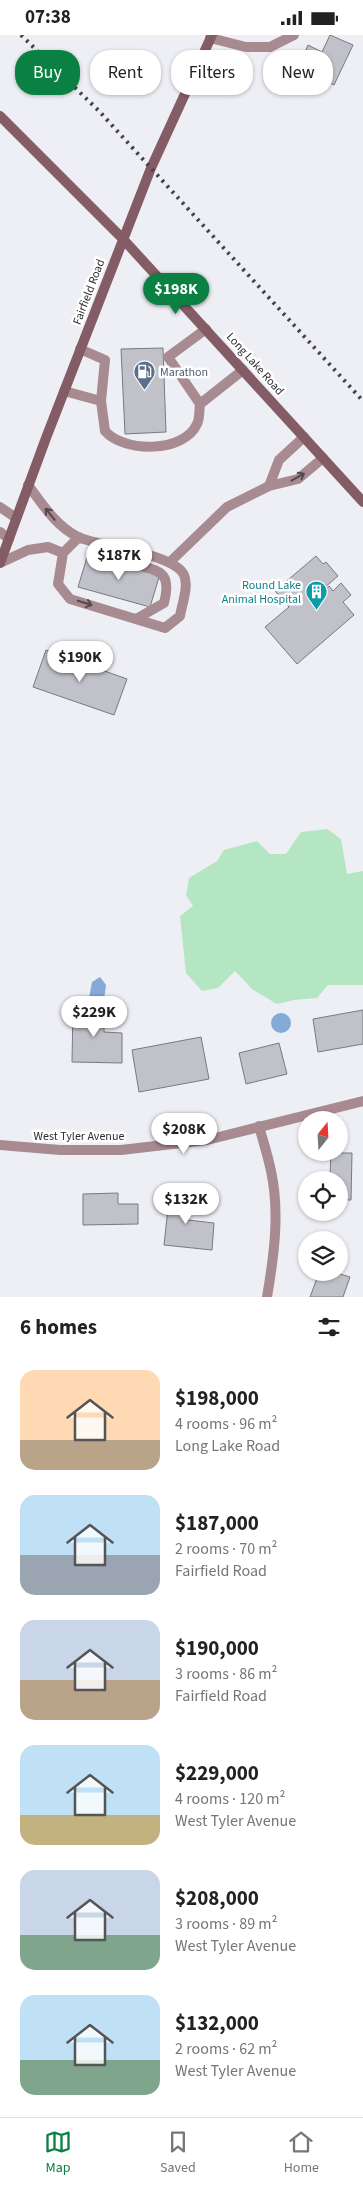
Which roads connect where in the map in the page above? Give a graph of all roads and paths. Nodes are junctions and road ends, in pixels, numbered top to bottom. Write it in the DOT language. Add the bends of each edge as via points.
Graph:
graph roads {
  1 [pos="294,35"];
  2 [pos="211,37"];
  3 [pos="2,119"];
  4 [pos="123,239"];
  5 [pos="206,329"];
  6 [pos="80,349"];
  7 [pos="243,370"];
  8 [pos="64,391"];
  9 [pos="101,401"];
  10 [pos="200,404"];
  11 [pos="304,437"];
  12 [pos="323,458"];
  13 [pos="28,485"];
  14 [pos="269,486"];
  15 [pos="363,502"];
  16 [pos="0,507"];
  17 [pos="16,519"];
  18 [pos="0,532"];
  19 [pos="79,537"];
  20 [pos="9,539"];
  21 [pos="109,545"];
  22 [pos="63,553"];
  23 [pos="170,562"];
  24 [pos="0,563"];
  25 [pos="136,619"];
  26 [pos="363,1101"];
  27 [pos="259,1126"];
  28 [pos="0,1145"];
  29 [pos="267,1297"];
  1 -- 2 [label="street" via="270,47 246,47"];
  2 -- 4 [label="street, Fairfield Road" via="151,168"];
  3 -- 4 [label="street, Long Lake Road"];
  4 -- 5 [label="street, Long Lake Road"];
  4 -- 6 [label="street, Fairfield Road"];
  5 -- 7 [label="street, Long Lake Road"];
  5 -- 10 [label="street" via="168,357"];
  6 -- 8 [label="street, Fairfield Road"];
  6 -- 9 [label="street" via="105,360"];
  7 -- 10 [label="street"];
  7 -- 11 [label="street, Long Lake Road"];
  8 -- 9 [label="street"];
  8 -- 13 [label="street, Fairfield Road"];
  9 -- 10 [label="street" via="105,431 109,435 131,445 156,447 182,440 197,424"];
  11 -- 12 [label="street, Long Lake Road"];
  11 -- 14 [label="street" via="279,460"];
  14 -- 12 [label="street, one-way" via="298,479"];
  12 -- 15 [label="street, Long Lake Road"];
  13 -- 17 [label="street, Fairfield Road"];
  19 -- 13 [label="street, one-way" via="54,520"];
  14 -- 23 [label="street" via="227,507"];
  16 -- 17 [label="street"];
  17 -- 20 [label="street, Fairfield Road"];
  18 -- 20 [label="street"];
  19 -- 21 [label="street"];
  19 -- 22 [label="street"];
  20 -- 24 [label="street, Fairfield Road"];
  21 -- 23 [label="street"];
  21 -- 25 [label="street" via="124,559 160,571 166,577 164,603"];
  22 -- 24 [label="street" via="48,547 28,550"];
  22 -- 25 [label="street, one-way" via="58,584 70,599"];
  23 -- 25 [label="street" via="184,573 186,582 180,616 165,628"];
  26 -- 27 [label="street, West Tyler Avenue"];
  27 -- 28 [label="street, West Tyler Avenue" via="207,1140 120,1150"];
  27 -- 29 [label="street" via="271,1173 275,1212 274,1261"];
}
